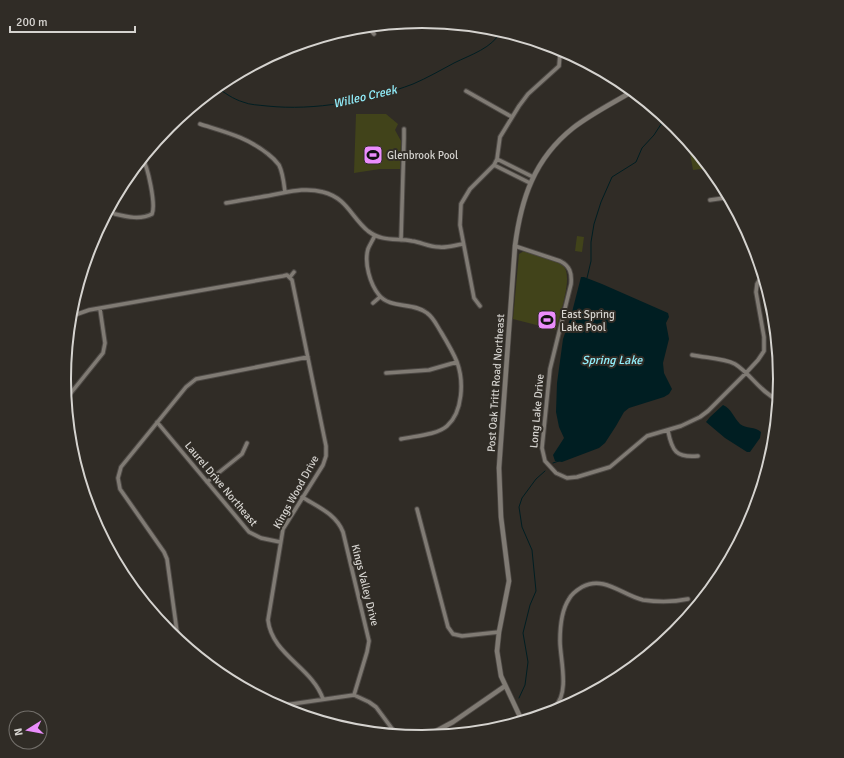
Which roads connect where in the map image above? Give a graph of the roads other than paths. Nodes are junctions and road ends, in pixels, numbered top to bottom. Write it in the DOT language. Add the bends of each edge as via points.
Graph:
graph roads {
  1 [pos="372,32"];
  2 [pos="374,34"];
  3 [pos="560,57"];
  4 [pos="466,90"];
  5 [pos="627,94"];
  6 [pos="512,117"];
  7 [pos="200,124"];
  8 [pos="404,130"];
  9 [pos="497,159"];
  10 [pos="145,164"];
  11 [pos="494,165"];
  12 [pos="533,177"];
  13 [pos="530,183"];
  14 [pos="285,192"];
  15 [pos="723,198"];
  16 [pos="710,200"];
  17 [pos="226,203"];
  18 [pos="115,214"];
  19 [pos="375,235"];
  20 [pos="401,240"];
  21 [pos="463,244"];
  22 [pos="515,246"];
  23 [pos="294,272"];
  24 [pos="290,277"];
  25 [pos="759,281"];
  26 [pos="380,297"];
  27 [pos="373,303"];
  28 [pos="480,306"];
  29 [pos="100,309"];
  30 [pos="78,313"];
  31 [pos="692,356"];
  32 [pos="308,357"];
  33 [pos="457,362"];
  34 [pos="386,373"];
  35 [pos="746,374"];
  36 [pos="72,392"];
  37 [pos="772,397"];
  38 [pos="157,422"];
  39 [pos="668,431"];
  40 [pos="401,439"];
  41 [pos="247,443"];
  42 [pos="698,456"];
  43 [pos="207,482"];
  44 [pos="302,497"];
  45 [pos="417,509"];
  46 [pos="280,542"];
  47 [pos="688,599"];
  48 [pos="177,629"];
  49 [pos="499,632"];
  50 [pos="453,634"];
  51 [pos="450,638"];
  52 [pos="505,686"];
  53 [pos="354,695"];
  54 [pos="323,700"];
  55 [pos="558,702"];
  56 [pos="291,704"];
  57 [pos="520,716"];
  58 [pos="392,728"];
  59 [pos="439,729"];
  1 -- 2 [label="street"];
  3 -- 6 [label="street" via="559,66 528,94"];
  4 -- 6 [label="street"];
  5 -- 12 [label="street, Post Oak Tritt Road Northeast" via="568,132 548,154"];
  6 -- 9 [label="street" via="499,140"];
  7 -- 14 [label="street" via="249,141 262,150 279,165"];
  8 -- 20 [label="street"];
  9 -- 11 [label="street"];
  9 -- 12 [label="street"];
  10 -- 18 [label="street" via="154,215 137,217"];
  11 -- 13 [label="street"];
  11 -- 21 [label="street" via="470,189 461,204 460,225"];
  12 -- 13 [label="street, Post Oak Tritt Road Northeast"];
  13 -- 22 [label="street, Post Oak Tritt Road Northeast" via="519,215"];
  14 -- 17 [label="street"];
  14 -- 19 [label="street" via="306,189 332,195 347,206 365,228"];
  15 -- 16 [label="street"];
  19 -- 20 [label="street"];
  19 -- 26 [label="street" via="368,250 367,261 372,284"];
  20 -- 21 [label="street" via="439,248"];
  21 -- 28 [label="street" via="474,298"];
  22 -- 39 [label="street, Long Lake Drive" via="566,264 572,277 549,377 542,448 545,461 560,476 577,477 610,467 647,436"];
  22 -- 49 [label="street, Post Oak Tritt Road Northeast" via="499,467 501,517 509,581"];
  23 -- 24 [label="street"];
  24 -- 29 [label="street" via="282,276"];
  24 -- 32 [label="street, Kings Wood Drive" via="294,283"];
  25 -- 35 [label="street, Long Lake Drive" via="756,292 765,348"];
  26 -- 27 [label="street"];
  26 -- 33 [label="street" via="391,302 415,306 426,312 434,320"];
  29 -- 30 [label="street"];
  29 -- 36 [label="street" via="105,343 103,353"];
  31 -- 35 [label="street" via="729,362"];
  32 -- 38 [label="street" via="196,379 186,387"];
  32 -- 44 [label="street, Kings Wood Drive" via="326,456"];
  33 -- 34 [label="street" via="429,370"];
  33 -- 40 [label="street" via="460,378 459,400 457,413 452,421 438,431"];
  35 -- 37 [label="street"];
  35 -- 39 [label="street, Long Lake Drive" via="705,414"];
  38 -- 43 [label="street, Laurel Drive Northeast"];
  38 -- 48 [label="street" via="121,467 118,484 123,496 167,559"];
  39 -- 42 [label="street" via="676,453 685,457"];
  41 -- 43 [label="street" via="242,454"];
  43 -- 46 [label="street, Laurel Drive Northeast" via="250,532 261,538"];
  44 -- 46 [label="street, Kings Wood Drive" via="283,529"];
  44 -- 53 [label="street, Kings Valley Drive" via="332,516 342,532 368,641"];
  45 -- 50 [label="street" via="448,627"];
  46 -- 54 [label="street, Kings Wood Drive" via="268,612 269,627 274,640 310,676"];
  47 -- 55 [label="street" via="642,600 598,583 573,593 566,604 562,620 560,640 563,681"];
  49 -- 50 [label="street" via="462,636"];
  49 -- 52 [label="street, Post Oak Tritt Road Northeast" via="497,658"];
  50 -- 51 [label="street"];
  52 -- 57 [label="street, Post Oak Tritt Road Northeast"];
  52 -- 59 [label="street"];
  53 -- 54 [label="street"];
  53 -- 58 [label="street" via="376,707"];
  54 -- 56 [label="street"];
}
